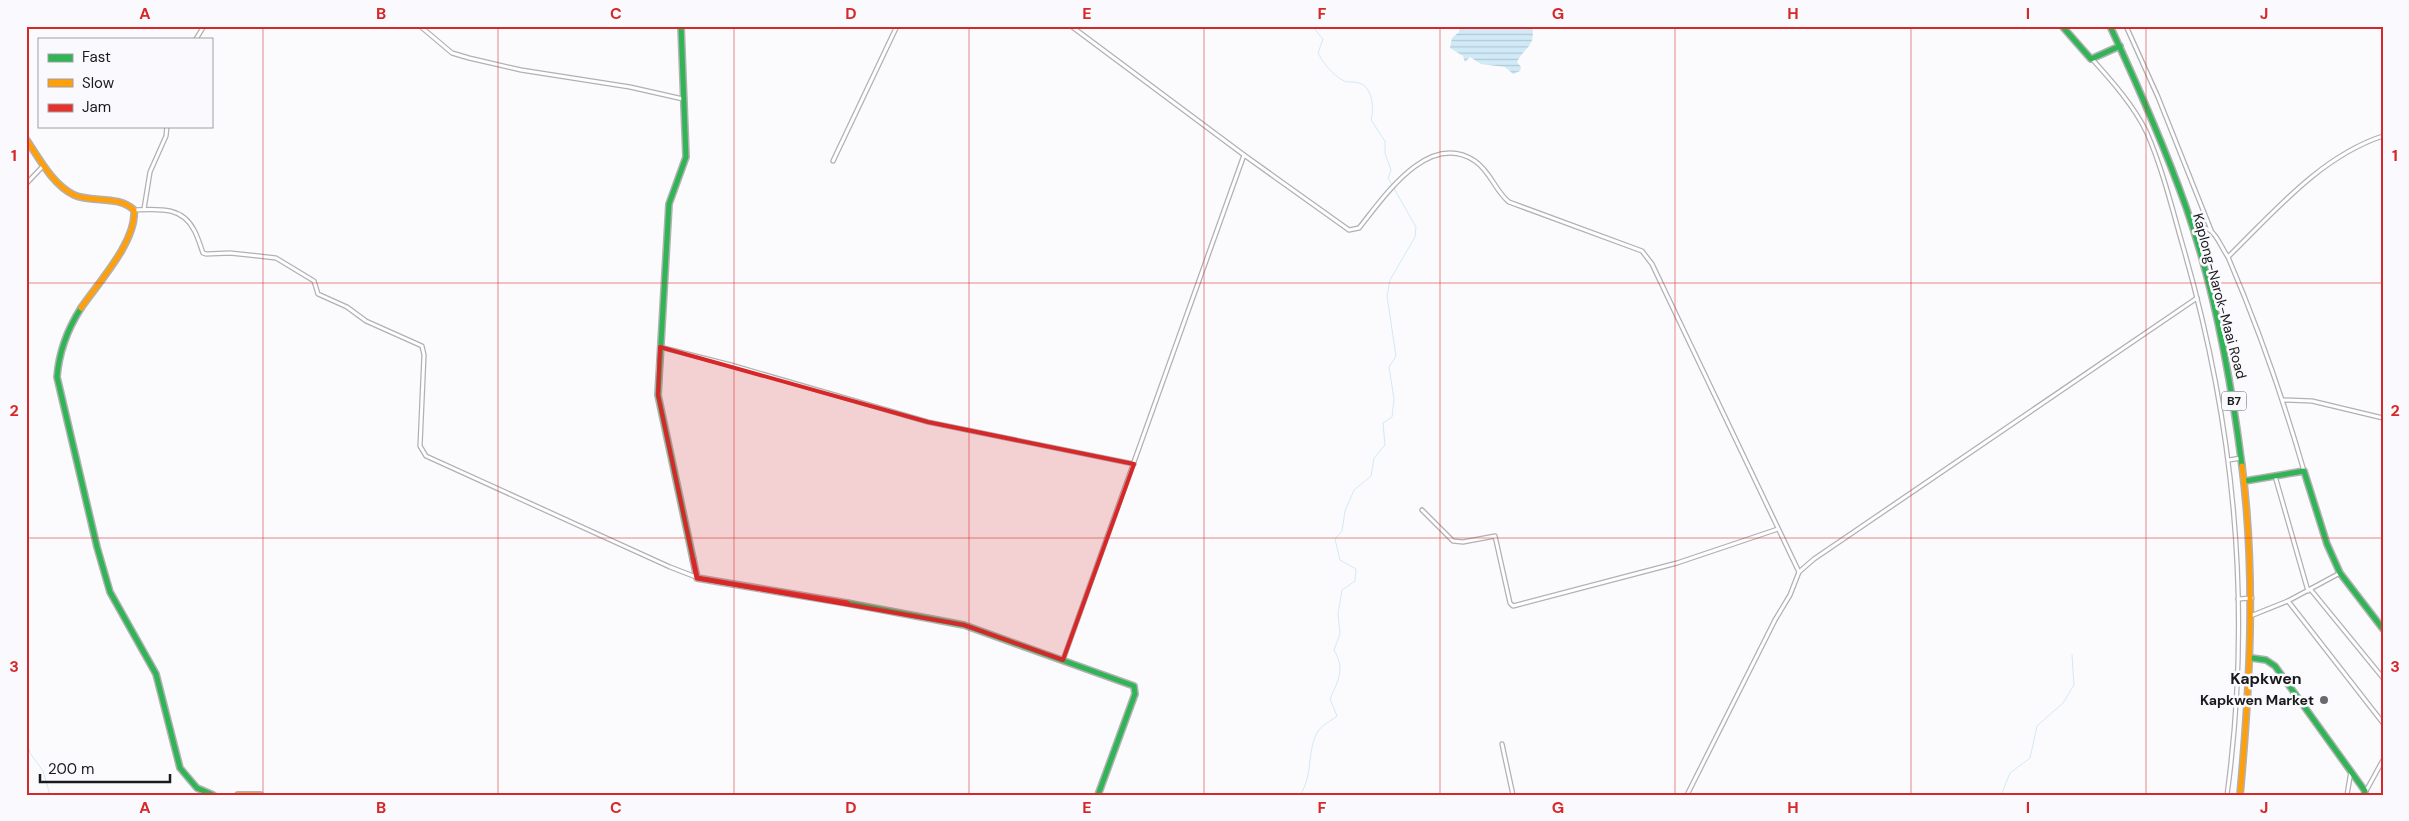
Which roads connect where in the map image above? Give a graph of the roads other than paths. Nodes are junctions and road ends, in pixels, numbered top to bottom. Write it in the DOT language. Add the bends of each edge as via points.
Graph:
graph roads {
  1 [pos="204,26"];
  2 [pos="420,26"];
  3 [pos="681,26"];
  4 [pos="897,26"];
  5 [pos="1071,26"];
  6 [pos="2062,26"];
  7 [pos="2110,26"];
  8 [pos="2126,26"];
  9 [pos="197,38"];
  10 [pos="2120,46"];
  11 [pos="2091,59"];
  12 [pos="683,99"];
  13 [pos="167,128"];
  14 [pos="2383,136"];
  15 [pos="26,139"];
  16 [pos="2167,154"];
  17 [pos="1244,155"];
  18 [pos="2156,158"];
  19 [pos="833,161"];
  20 [pos="44,164"];
  21 [pos="26,184"];
  22 [pos="144,209"];
  23 [pos="134,210"];
  24 [pos="2192,228"];
  25 [pos="2211,230"];
  26 [pos="2228,257"];
  27 [pos="2197,298"];
  28 [pos="660,347"];
  29 [pos="2283,400"];
  30 [pos="2383,418"];
  31 [pos="2243,458"];
  32 [pos="2229,460"];
  33 [pos="1134,464"];
  34 [pos="2304,471"];
  35 [pos="2275,476"];
  36 [pos="2245,481"];
  37 [pos="1422,510"];
  38 [pos="1778,529"];
  39 [pos="1799,572"];
  40 [pos="2340,573"];
  41 [pos="697,578"];
  42 [pos="2310,590"];
  43 [pos="2252,598"];
  44 [pos="2238,599"];
  45 [pos="2288,601"];
  46 [pos="2253,614"];
  47 [pos="2383,629"];
  48 [pos="2252,658"];
  49 [pos="1063,660"];
  50 [pos="2383,678"];
  51 [pos="2383,723"];
  52 [pos="1502,744"];
  53 [pos="2383,760"];
  54 [pos="2351,770"];
  55 [pos="2365,793"];
  56 [pos="213,795"];
  57 [pos="238,795"];
  58 [pos="260,795"];
  59 [pos="1098,795"];
  60 [pos="1513,795"];
  61 [pos="1687,795"];
  62 [pos="2227,795"];
  63 [pos="2240,795"];
  64 [pos="2348,795"];
  1 -- 9 [label="street"];
  2 -- 12 [label="street" via="452,53 470,58 521,70 630,86"];
  3 -- 12 [label="main road"];
  4 -- 19 [label="street"];
  5 -- 17 [label="street"];
  6 -- 11 [label="main road"];
  7 -- 10 [label="main road, Kaplong-Narok-Maai Road / B7"];
  8 -- 25 [label="street"];
  10 -- 11 [label="main road"];
  10 -- 16 [label="main road, Kaplong-Narok-Maai Road / B7"];
  11 -- 18 [label="street" via="2138,117"];
  12 -- 28 [label="main road" via="686,157 669,204"];
  13 -- 22 [label="street" via="150,172"];
  14 -- 26 [label="street" via="2363,142 2324,166"];
  15 -- 20 [label="main road"];
  16 -- 18 [label="street"];
  16 -- 24 [label="main road, Kaplong-Narok-Maai Road / B7"];
  17 -- 33 [label="street"];
  17 -- 38 [label="street" via="1344,228 1355,230 1410,169 1440,155 1465,155 1488,173 1502,197 1509,202 1642,251 1652,264"];
  18 -- 27 [label="street"];
  20 -- 21 [label="street"];
  20 -- 23 [label="main road" via="65,189 74,194 97,201 129,204"];
  22 -- 23 [label="street"];
  22 -- 41 [label="street" via="165,209 183,216 194,230 203,253 276,258 314,281 318,294 348,307 366,321 422,346 420,446 426,456"];
  23 -- 56 [label="main road" via="131,229 120,253 70,323 57,363 58,385 110,592 156,674 180,768 197,788"];
  24 -- 25 [label="street" via="2202,226"];
  24 -- 31 [label="main road, Kaplong-Narok-Maai Road / B7" via="2218,322"];
  25 -- 26 [label="street"];
  26 -- 29 [label="street"];
  27 -- 32 [label="street" via="2210,350"];
  27 -- 39 [label="street" via="1922,484"];
  28 -- 33 [label="street" via="928,422"];
  28 -- 41 [label="main road" via="658,395"];
  29 -- 30 [label="street" via="2312,401"];
  29 -- 34 [label="street"];
  31 -- 32 [label="street"];
  31 -- 36 [label="main road, Kaplong-Narok-Maai Road / B7"];
  32 -- 44 [label="street"];
  33 -- 49 [label="street"];
  34 -- 35 [label="main road"];
  34 -- 40 [label="main road" via="2327,544"];
  35 -- 36 [label="main road"];
  35 -- 42 [label="street"];
  36 -- 43 [label="main road, Kaplong-Narok-Maai Road / B7"];
  37 -- 38 [label="street" via="1453,542 1495,536 1510,603 1515,606 1678,563"];
  38 -- 39 [label="street"];
  39 -- 61 [label="street"];
  40 -- 42 [label="street"];
  40 -- 47 [label="main road"];
  41 -- 49 [label="main road" via="964,625"];
  42 -- 45 [label="street"];
  42 -- 50 [label="street"];
  43 -- 44 [label="street"];
  43 -- 46 [label="main road, Kaplong-Narok-Maai Road / B7"];
  44 -- 62 [label="street" via="2236,709"];
  45 -- 46 [label="street"];
  45 -- 51 [label="street"];
  46 -- 48 [label="main road, Kaplong-Narok-Maai Road / B7"];
  48 -- 54 [label="main road" via="2266,660 2275,666"];
  48 -- 63 [label="main road, Kaplong-Narok-Maai Road / B7"];
  49 -- 59 [label="main road" via="1131,685 1135,690"];
  52 -- 60 [label="street"];
  53 -- 55 [label="street"];
  54 -- 55 [label="main road"];
  54 -- 64 [label="street"];
  57 -- 58 [label="main road"];
}
